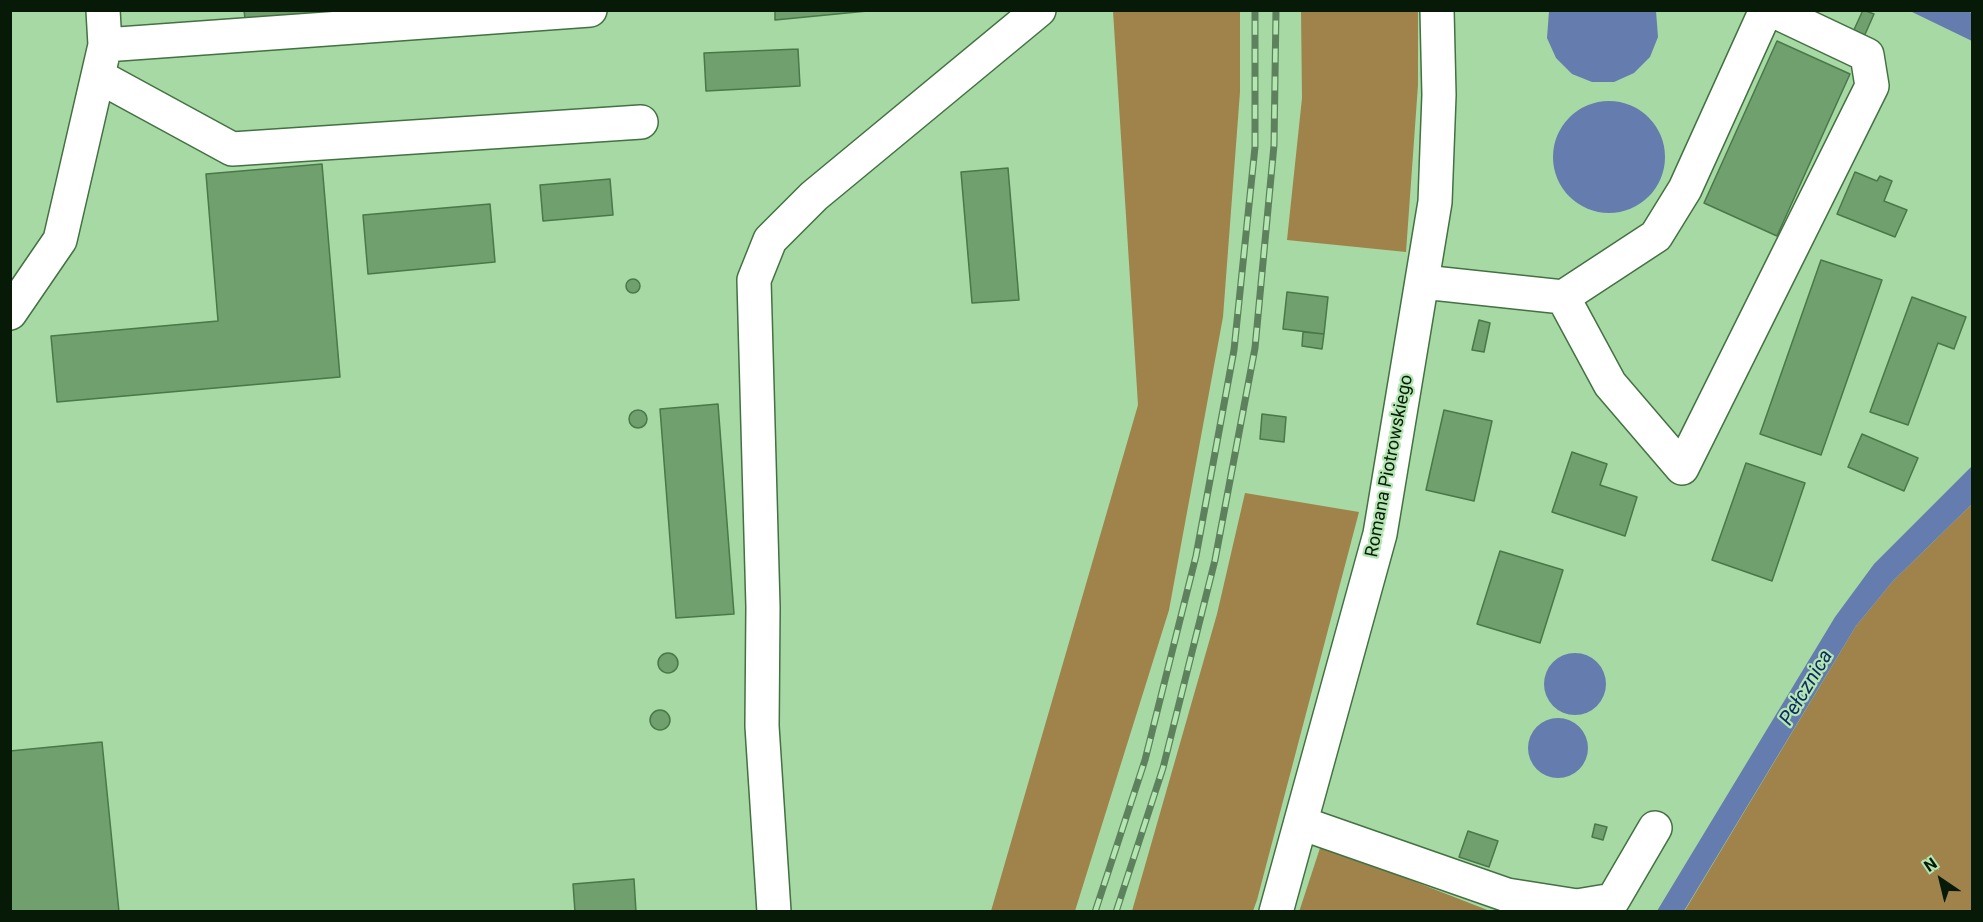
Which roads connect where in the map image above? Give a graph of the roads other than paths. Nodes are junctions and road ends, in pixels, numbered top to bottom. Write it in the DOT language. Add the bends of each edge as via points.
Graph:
graph roads {
  1 [pos="103,10"];
  2 [pos="590,10"];
  3 [pos="1040,10"];
  4 [pos="1437,10"];
  5 [pos="1766,10"];
  6 [pos="1772,10"];
  7 [pos="102,61"];
  8 [pos="641,122"];
  9 [pos="1423,282"];
  10 [pos="1563,297"];
  11 [pos="10,313"];
  12 [pos="1300,823"];
  13 [pos="1655,828"];
  14 [pos="774,912"];
  15 [pos="1275,912"];
  1 -- 7 [label="street"];
  2 -- 7 [label="street"];
  3 -- 14 [label="street" via="814,196 770,240 754,280 763,607 762,726"];
  4 -- 9 [label="street, Romana Piotrowskiego" via="1439,95 1434,202"];
  5 -- 10 [label="street" via="1685,189 1656,236"];
  6 -- 10 [label="street" via="1867,55 1872,86 1682,468 1611,384"];
  7 -- 8 [label="street" via="232,149"];
  7 -- 11 [label="street" via="60,240"];
  9 -- 10 [label="street"];
  9 -- 12 [label="street, Romana Piotrowskiego" via="1380,534"];
  12 -- 13 [label="street" via="1507,895 1576,906 1613,900"];
  12 -- 15 [label="street, Romana Piotrowskiego"];
}
